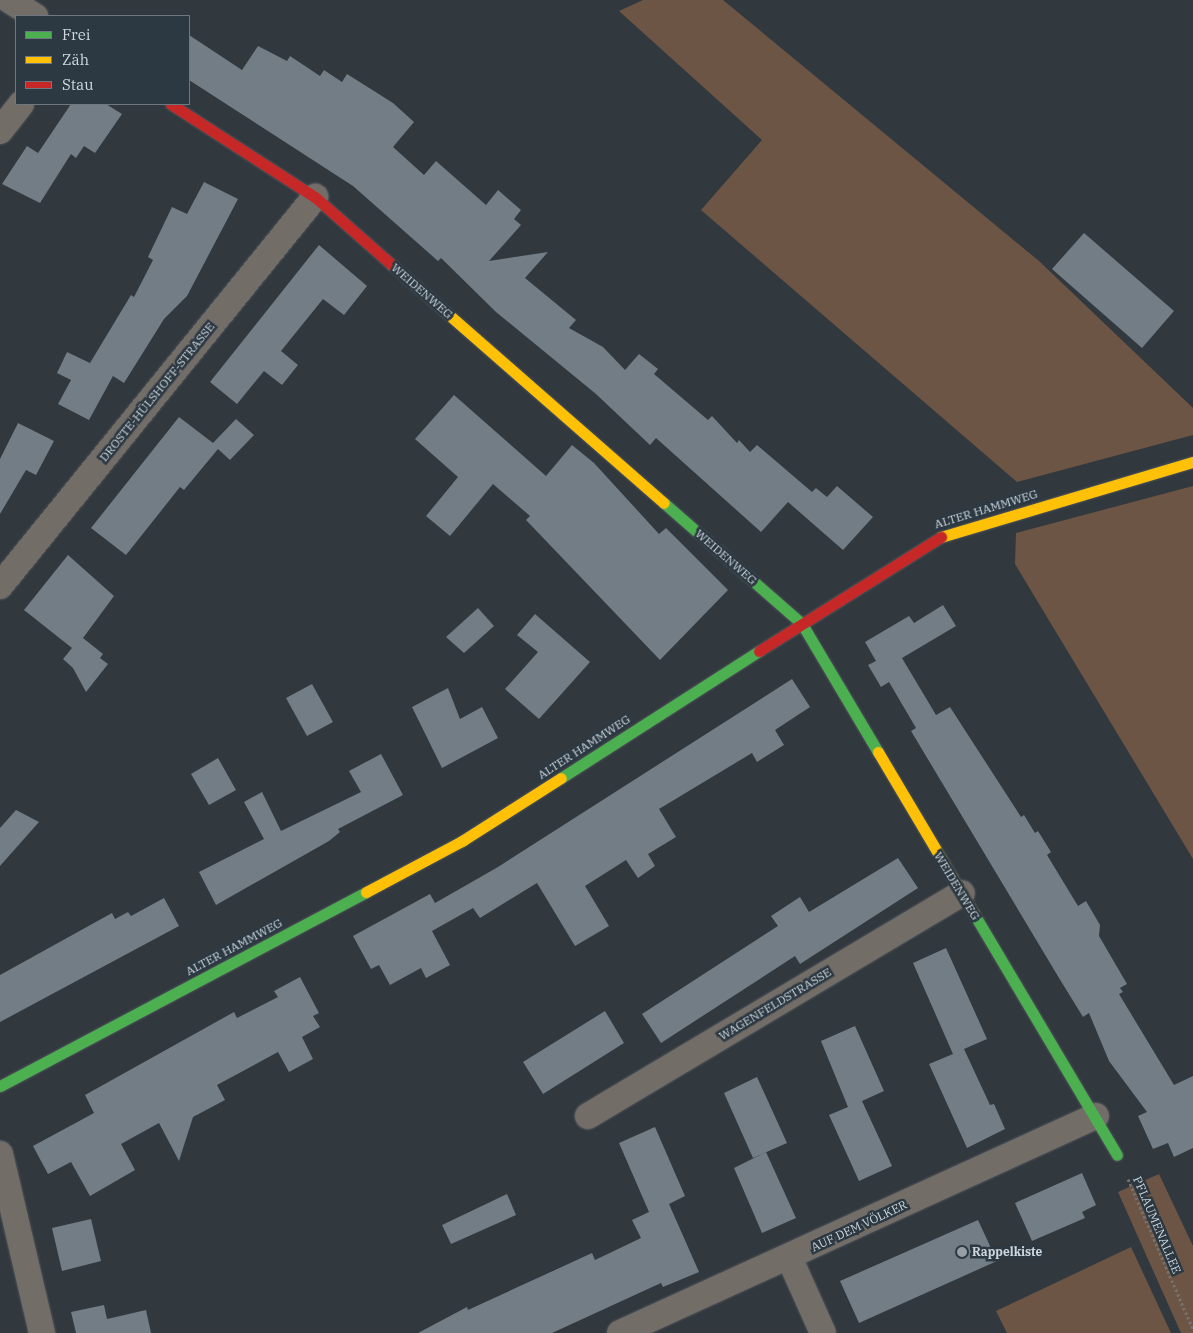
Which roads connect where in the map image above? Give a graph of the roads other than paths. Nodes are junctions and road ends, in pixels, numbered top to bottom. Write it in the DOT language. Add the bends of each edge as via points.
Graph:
graph roads {
  1 [pos="10,0"];
  2 [pos="33,15"];
  3 [pos="20,105"];
  4 [pos="173,105"];
  5 [pos="0,131"];
  6 [pos="315,197"];
  7 [pos="1193,462"];
  8 [pos="0,586"];
  9 [pos="802,624"];
  10 [pos="962,893"];
  11 [pos="0,1086"];
  12 [pos="588,1116"];
  13 [pos="1096,1116"];
  14 [pos="0,1154"];
  15 [pos="1118,1155"];
  16 [pos="790,1257"];
  17 [pos="42,1333"];
  18 [pos="620,1333"];
  19 [pos="823,1333"];
  1 -- 2 [label="street"];
  3 -- 5 [label="street"];
  4 -- 6 [label="street, WEIDENWEG"];
  6 -- 8 [label="street, DROSTE-HÜLSHOFF-STRASSE"];
  6 -- 9 [label="street, WEIDENWEG"];
  7 -- 9 [label="street, ALTER HAMMWEG" via="931,540"];
  9 -- 10 [label="street, WEIDENWEG"];
  9 -- 11 [label="street, ALTER HAMMWEG" via="462,841"];
  10 -- 12 [label="street, WAGENFELDSTRASSE"];
  10 -- 13 [label="street, WEIDENWEG"];
  13 -- 15 [label="street, WEIDENWEG"];
  13 -- 16 [label="street, AUF DEM VÖLKER"];
  14 -- 17 [label="street"];
  16 -- 18 [label="street, AUF DEM VÖLKER"];
  16 -- 19 [label="street"];
}
